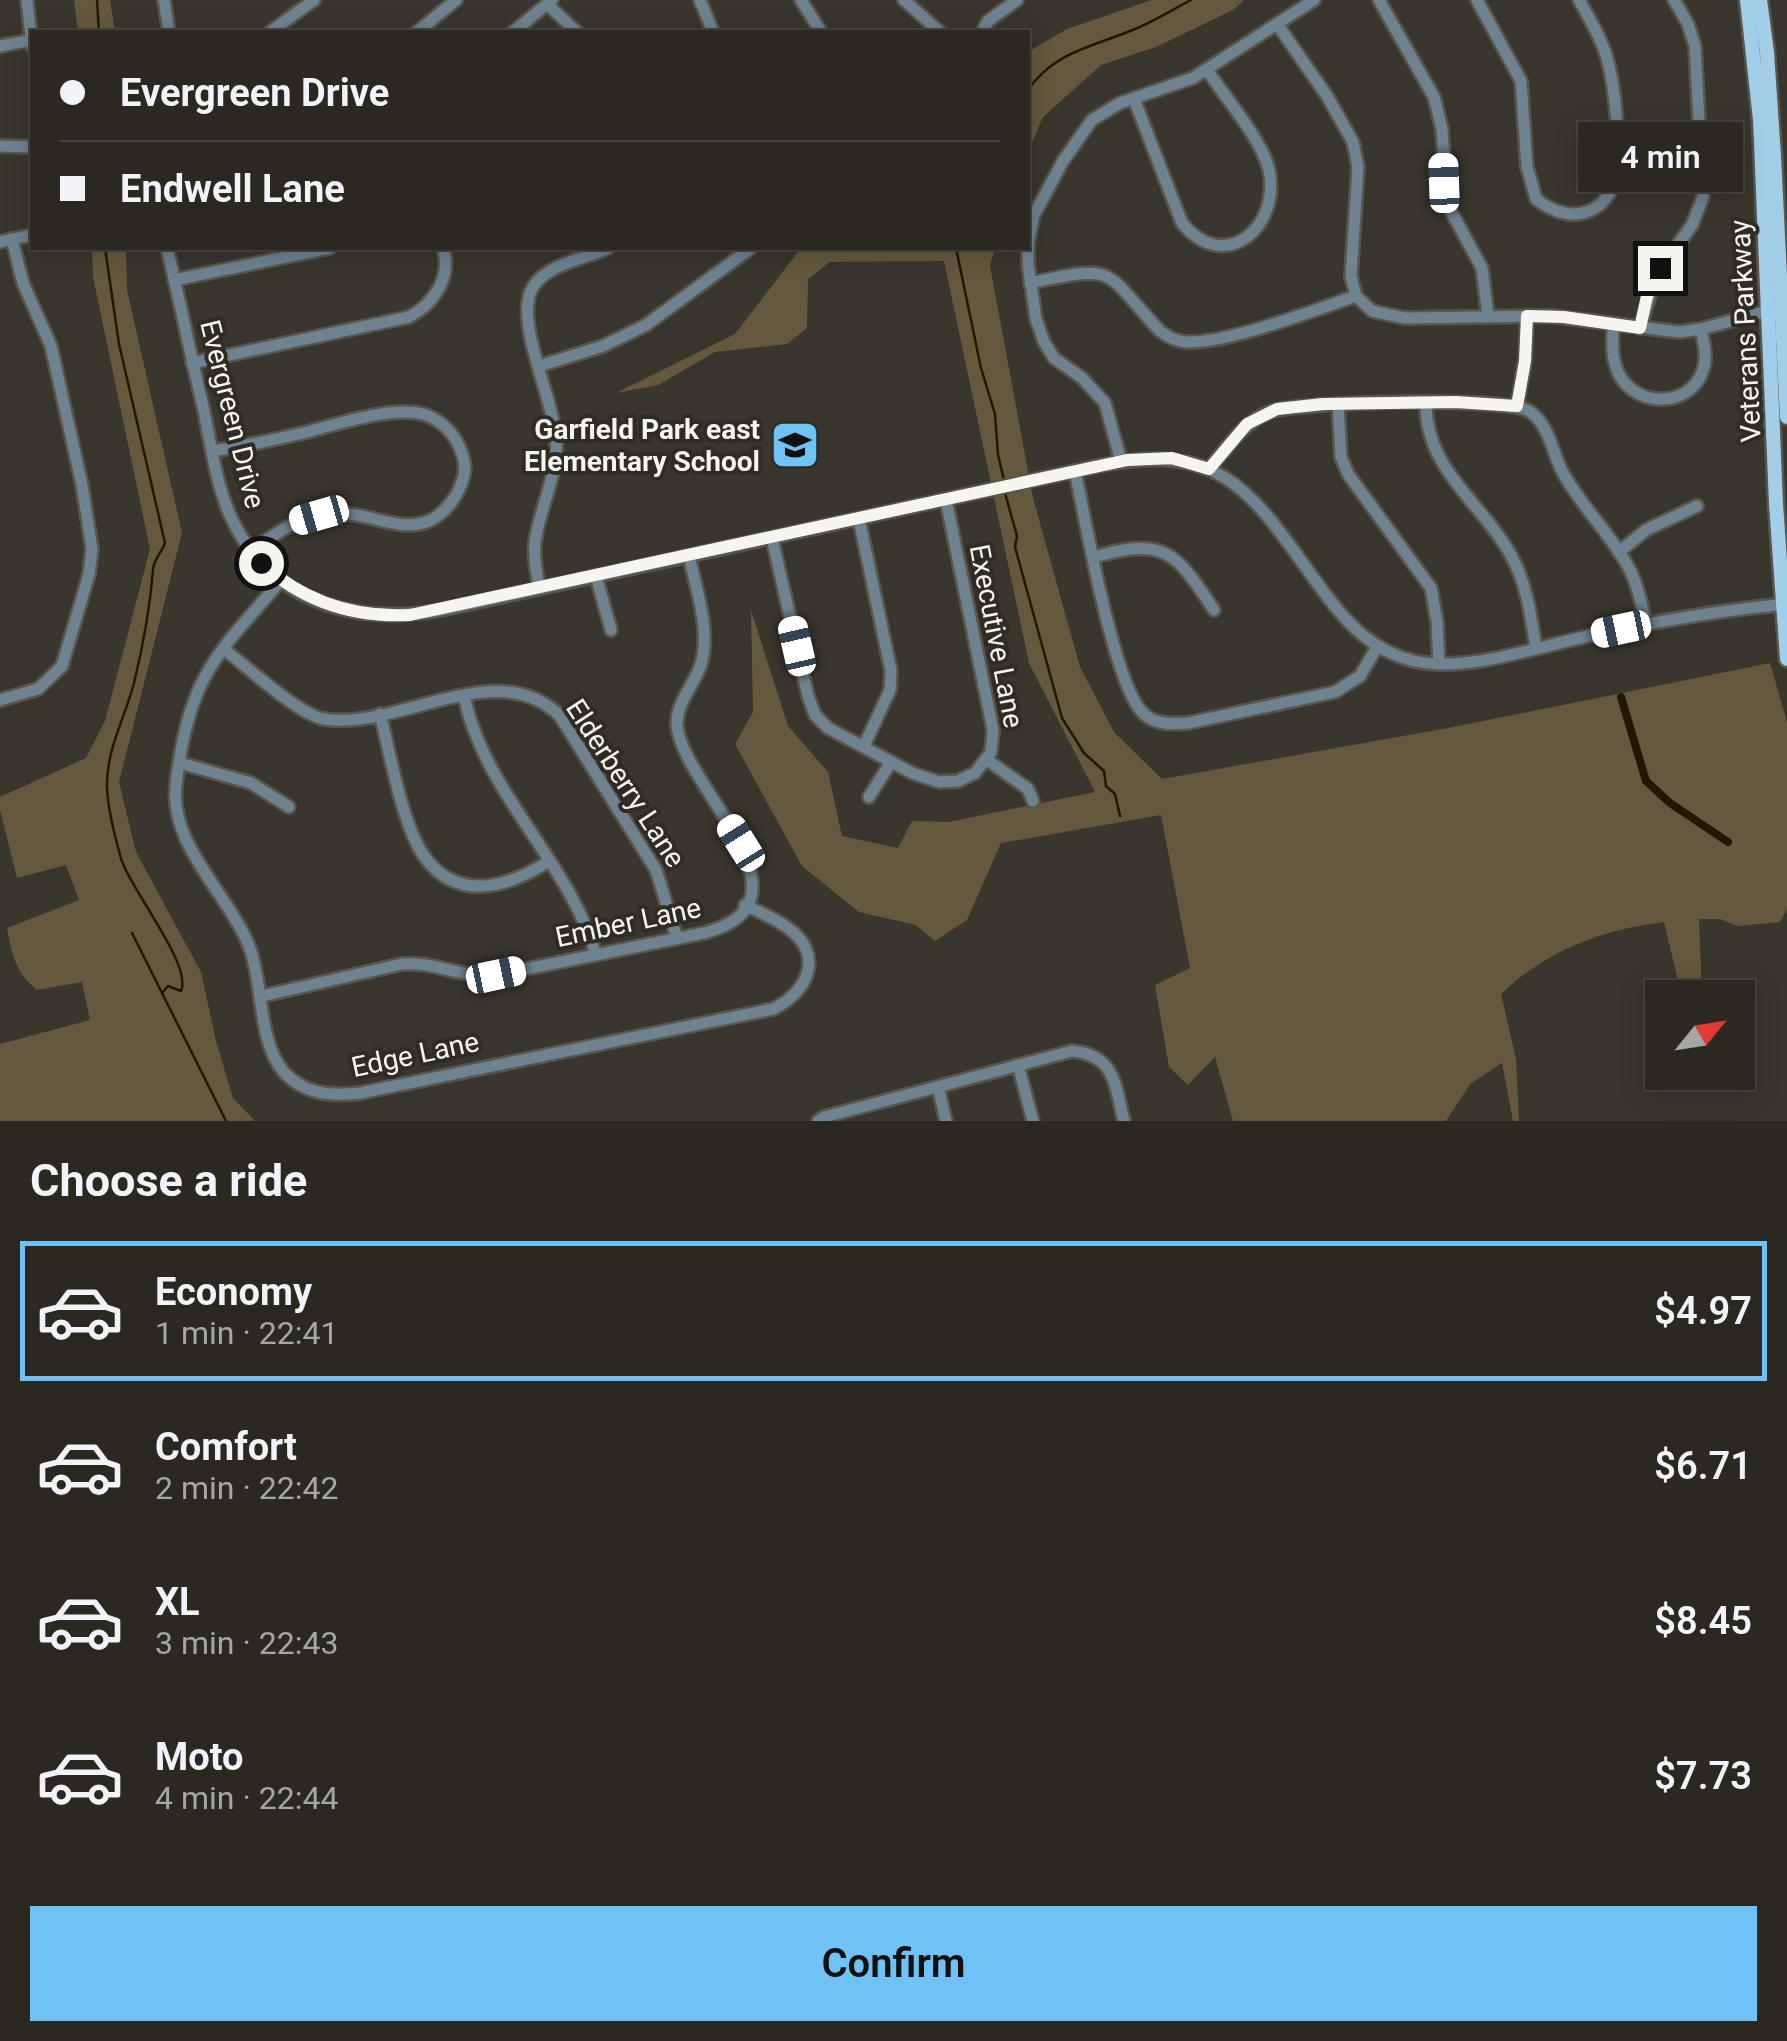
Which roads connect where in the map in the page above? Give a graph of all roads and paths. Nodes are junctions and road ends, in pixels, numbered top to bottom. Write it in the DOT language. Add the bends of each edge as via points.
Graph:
graph roads {
  1 [pos="27,0"];
  2 [pos="164,0"];
  3 [pos="314,0"];
  4 [pos="456,0"];
  5 [pos="700,0"];
  6 [pos="801,0"];
  7 [pos="904,0"];
  8 [pos="1016,0"];
  9 [pos="1314,0"];
  10 [pos="1379,0"];
  11 [pos="1476,0"];
  12 [pos="1579,0"];
  13 [pos="1674,0"];
  14 [pos="1747,0"];
  15 [pos="1760,0"];
  16 [pos="550,2"];
  17 [pos="1278,24"];
  18 [pos="30,30"];
  19 [pos="169,30"];
  20 [pos="273,30"];
  21 [pos="420,30"];
  22 [pos="515,30"];
  23 [pos="575,30"];
  24 [pos="712,30"];
  25 [pos="820,30"];
  26 [pos="938,30"];
  27 [pos="983,30"];
  28 [pos="30,43"];
  29 [pos="0,46"];
  30 [pos="1207,70"];
  31 [pos="1134,98"];
  32 [pos="0,146"];
  33 [pos="30,147"];
  34 [pos="1030,232"];
  35 [pos="6,241"];
  36 [pos="168,250"];
  37 [pos="320,250"];
  38 [pos="443,250"];
  39 [pos="603,250"];
  40 [pos="747,250"];
  41 [pos="1028,250"];
  42 [pos="1777,255"];
  43 [pos="174,280"];
  44 [pos="1030,283"];
  45 [pos="1356,296"];
  46 [pos="1776,309"];
  47 [pos="1488,316"];
  48 [pos="1527,316"];
  49 [pos="1613,324"];
  50 [pos="1640,328"];
  51 [pos="1701,329"];
  52 [pos="192,363"];
  53 [pos="540,366"];
  54 [pos="1426,403"];
  55 [pos="1338,404"];
  56 [pos="1517,406"];
  57 [pos="1787,417"];
  58 [pos="213,451"];
  59 [pos="1121,461"];
  60 [pos="1209,469"];
  61 [pos="1076,471"];
  62 [pos="946,500"];
  63 [pos="1696,506"];
  64 [pos="859,519"];
  65 [pos="772,538"];
  66 [pos="251,551"];
  67 [pos="1618,552"];
  68 [pos="689,556"];
  69 [pos="1094,558"];
  70 [pos="596,576"];
  71 [pos="281,580"];
  72 [pos="539,588"];
  73 [pos="1786,604"];
  74 [pos="1214,610"];
  75 [pos="1646,624"];
  76 [pos="611,630"];
  77 [pos="1377,647"];
  78 [pos="1536,648"];
  79 [pos="224,650"];
  80 [pos="1787,659"];
  81 [pos="1438,664"];
  82 [pos="464,696"];
  83 [pos="0,700"];
  84 [pos="380,714"];
  85 [pos="864,746"];
  86 [pos="986,760"];
  87 [pos="180,762"];
  88 [pos="892,762"];
  89 [pos="870,797"];
  90 [pos="1033,800"];
  91 [pos="289,808"];
  92 [pos="549,861"];
  93 [pos="745,905"];
  94 [pos="677,938"];
  95 [pos="596,955"];
  96 [pos="262,996"];
  97 [pos="1018,1065"];
  98 [pos="938,1087"];
  99 [pos="856,1115"];
  100 [pos="818,1121"];
  101 [pos="946,1121"];
  102 [pos="1033,1121"];
  103 [pos="1124,1121"];
  1 -- 18 [label="street"];
  2 -- 19 [label="street"];
  3 -- 20 [label="street"];
  4 -- 21 [label="street"];
  5 -- 24 [label="street"];
  6 -- 25 [label="street"];
  7 -- 26 [label="street"];
  8 -- 27 [label="street"];
  9 -- 17 [label="street"];
  10 -- 47 [label="street" via="1434,97 1447,204 1478,258"];
  11 -- 12 [label="street" via="1521,81 1536,199 1576,214 1608,196 1617,162 1608,60"];
  13 -- 50 [label="street" via="1695,46 1703,198 1654,277"];
  14 -- 42 [label="main road, Veterans Parkway"];
  15 -- 42 [label="main road, Veterans Parkway"];
  16 -- 22 [label="street"];
  16 -- 23 [label="street"];
  17 -- 30 [label="street"];
  17 -- 45 [label="street" via="1353,142"];
  28 -- 29 [label="street"];
  30 -- 31 [label="street"];
  30 -- 31 [label="street" via="1268,168 1266,215 1238,243 1208,242 1182,223"];
  31 -- 34 [label="street" via="1092,120 1054,177"];
  32 -- 33 [label="street"];
  35 -- 83 [label="street" via="51,346 92,549 62,666 38,689"];
  36 -- 43 [label="street, Evergreen Drive"];
  37 -- 43 [label="street"];
  38 -- 52 [label="street" via="441,285 409,317"];
  39 -- 53 [label="street" via="557,267 535,285 527,310"];
  40 -- 53 [label="street" via="646,324"];
  41 -- 44 [label="street"];
  42 -- 46 [label="main road, Veterans Parkway"];
  43 -- 52 [label="street, Evergreen Drive"];
  44 -- 45 [label="street" via="1102,273 1160,331 1186,342"];
  44 -- 59 [label="street" via="1044,342 1105,403"];
  45 -- 47 [label="street" via="1372,311 1393,317"];
  46 -- 51 [label="street"];
  46 -- 57 [label="main road, Veterans Parkway"];
  46 -- 73 [label="main road, Veterans Parkway"];
  47 -- 48 [label="street"];
  48 -- 49 [label="street"];
  48 -- 56 [label="street"];
  49 -- 50 [label="street"];
  49 -- 51 [label="street" via="1620,376 1639,395 1657,400 1676,399 1698,380 1705,354"];
  50 -- 51 [label="street"];
  52 -- 58 [label="street, Evergreen Drive"];
  53 -- 72 [label="street" via="557,458 536,538"];
  54 -- 55 [label="street"];
  54 -- 56 [label="street"];
  54 -- 78 [label="street" via="1435,452 1520,574"];
  55 -- 60 [label="street" via="1266,413 1239,432"];
  55 -- 81 [label="street" via="1348,474 1431,588"];
  56 -- 67 [label="street" via="1544,427 1574,491"];
  58 -- 66 [label="street, Evergreen Drive" via="228,512"];
  58 -- 66 [label="street" via="414,413 439,422 461,451 465,469 456,496 429,521 319,515"];
  59 -- 60 [label="street, Evergreen Drive" via="1172,458"];
  59 -- 61 [label="street, Evergreen Drive"];
  60 -- 77 [label="street, Evergreen Drive" via="1248,492 1343,618"];
  61 -- 62 [label="street, Evergreen Drive"];
  61 -- 69 [label="street"];
  62 -- 64 [label="street, Evergreen Drive"];
  62 -- 86 [label="street, Executive Lane" via="992,720"];
  63 -- 67 [label="street"];
  64 -- 65 [label="street, Evergreen Drive"];
  64 -- 85 [label="street" via="892,672"];
  65 -- 68 [label="street, Evergreen Drive"];
  65 -- 85 [label="street, Executive Lane" via="815,715"];
  66 -- 71 [label="street, Evergreen Drive"];
  67 -- 75 [label="street" via="1642,599"];
  68 -- 70 [label="street, Evergreen Drive"];
  68 -- 93 [label="street" via="704,650 680,706 678,729 753,874"];
  69 -- 74 [label="street" via="1136,548 1164,551"];
  69 -- 77 [label="street" via="1126,683 1140,711 1156,721 1198,721 1335,692 1360,676"];
  70 -- 72 [label="street, Evergreen Drive"];
  70 -- 76 [label="street"];
  71 -- 72 [label="street, Evergreen Drive" via="338,609 380,616"];
  71 -- 79 [label="street, Edge Lane"];
  73 -- 75 [label="street, Evergreen Drive"];
  73 -- 80 [label="main road, Veterans Parkway"];
  75 -- 78 [label="street, Evergreen Drive"];
  77 -- 81 [label="street, Evergreen Drive"];
  78 -- 81 [label="street, Evergreen Drive"];
  79 -- 84 [label="street, Elderberry Lane" via="313,716"];
  79 -- 87 [label="street, Edge Lane" via="198,693"];
  82 -- 84 [label="street, Elderberry Lane"];
  82 -- 92 [label="street" via="486,758"];
  82 -- 94 [label="street, Elderberry Lane" via="519,693 560,716 656,870"];
  84 -- 92 [label="street" via="414,834 429,862 455,880 487,887 516,881"];
  85 -- 88 [label="street, Executive Lane"];
  86 -- 88 [label="street, Executive Lane" via="975,773 949,782"];
  86 -- 90 [label="street" via="1028,789"];
  87 -- 91 [label="street" via="251,783"];
  87 -- 96 [label="street, Edge Lane" via="176,803 182,826 242,931"];
  88 -- 89 [label="street"];
  92 -- 95 [label="street"];
  93 -- 94 [label="street, Ember Lane" via="724,926"];
  93 -- 96 [label="street, Edge Lane" via="800,940 810,971 790,1000 774,1008 360,1093 317,1093 282,1070"];
  94 -- 95 [label="street, Ember Lane"];
  95 -- 96 [label="street, Ember Lane" via="475,977 402,964"];
  97 -- 98 [label="street"];
  97 -- 102 [label="street"];
  97 -- 103 [label="street" via="1072,1050 1091,1052 1108,1066"];
  98 -- 99 [label="street"];
  98 -- 101 [label="street"];
  99 -- 100 [label="street"];
}
